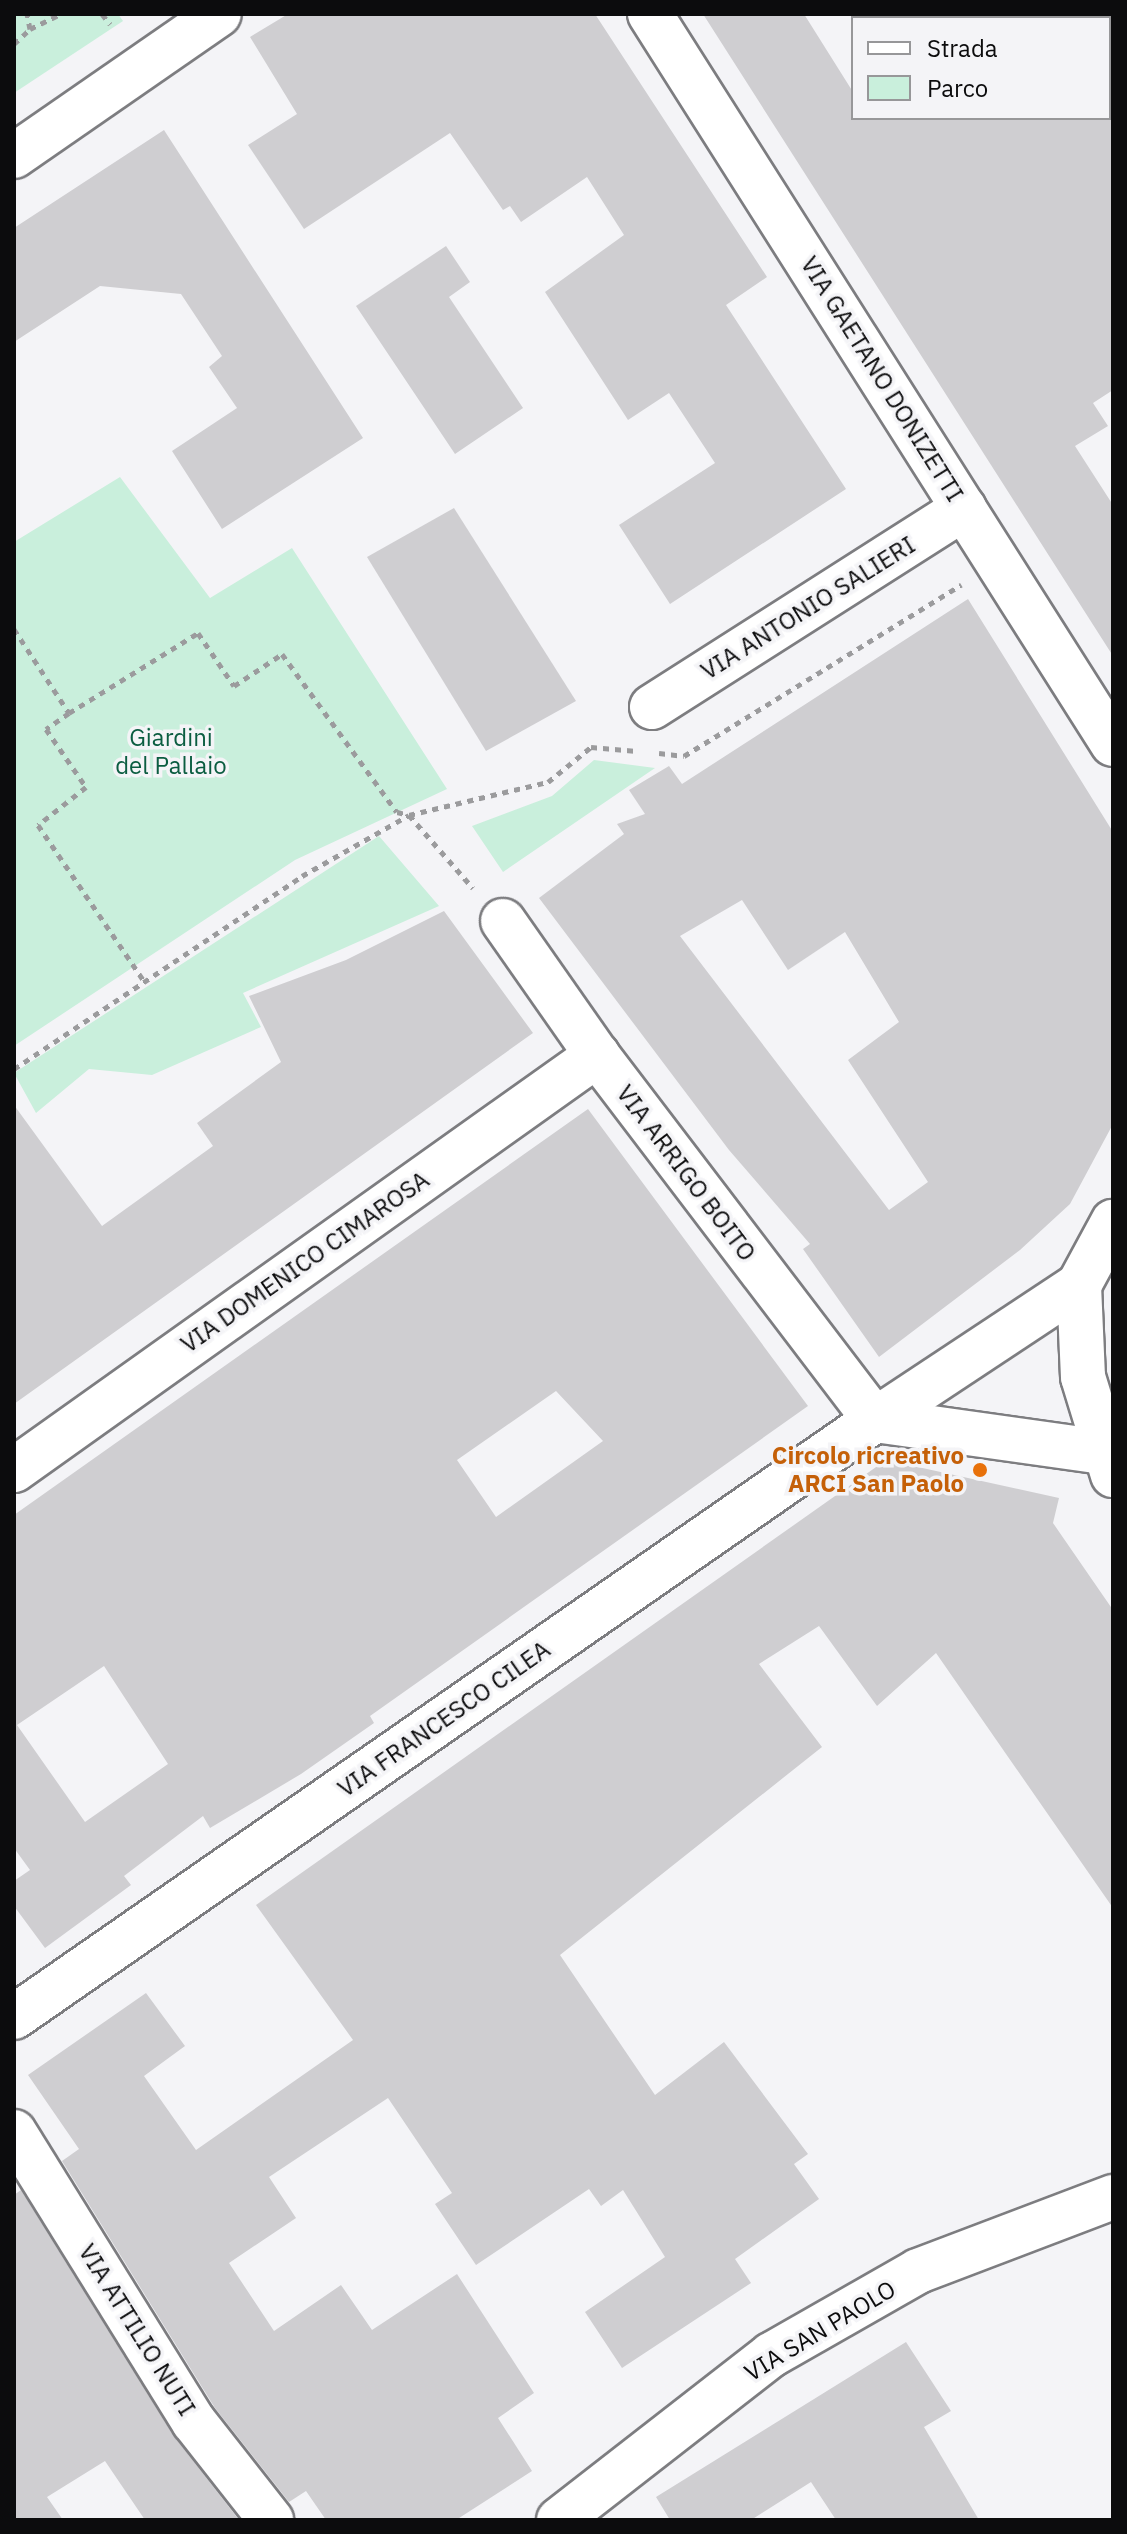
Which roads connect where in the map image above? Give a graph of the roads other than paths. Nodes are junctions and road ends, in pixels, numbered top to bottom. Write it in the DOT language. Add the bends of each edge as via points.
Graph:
graph roads {
  1 [pos="219,14"];
  2 [pos="650,14"];
  3 [pos="14,156"];
  4 [pos="964,508"];
  5 [pos="652,707"];
  6 [pos="1113,744"];
  7 [pos="503,921"];
  8 [pos="597,1055"];
  9 [pos="1113,1222"];
  10 [pos="1079,1285"];
  11 [pos="875,1420"];
  12 [pos="1108,1463"];
  13 [pos="14,1470"];
  14 [pos="14,2017"];
  15 [pos="14,2132"];
  16 [pos="1113,2197"];
  17 [pos="271,2520"];
  18 [pos="559,2520"];
  1 -- 3 [label="street"];
  2 -- 4 [label="street, VIA GAETANO DONIZETTI"];
  4 -- 5 [label="street, VIA ANTONIO SALIERI"];
  4 -- 6 [label="street, VIA GAETANO DONIZETTI"];
  7 -- 8 [label="street, VIA ARRIGO BOITO"];
  8 -- 11 [label="street, VIA ARRIGO BOITO"];
  8 -- 13 [label="street, VIA DOMENICO CIMAROSA"];
  9 -- 10 [label="street"];
  10 -- 11 [label="street, VIA FRANCESCO CILEA"];
  10 -- 12 [label="street" via="1083,1377"];
  11 -- 12 [label="street"];
  11 -- 14 [label="street, VIA FRANCESCO CILEA"];
  15 -- 17 [label="street, VIA ATTILIO NUTI" via="194,2422"];
  16 -- 18 [label="street, VIA SAN PAOLO" via="918,2271 771,2355"];
}
